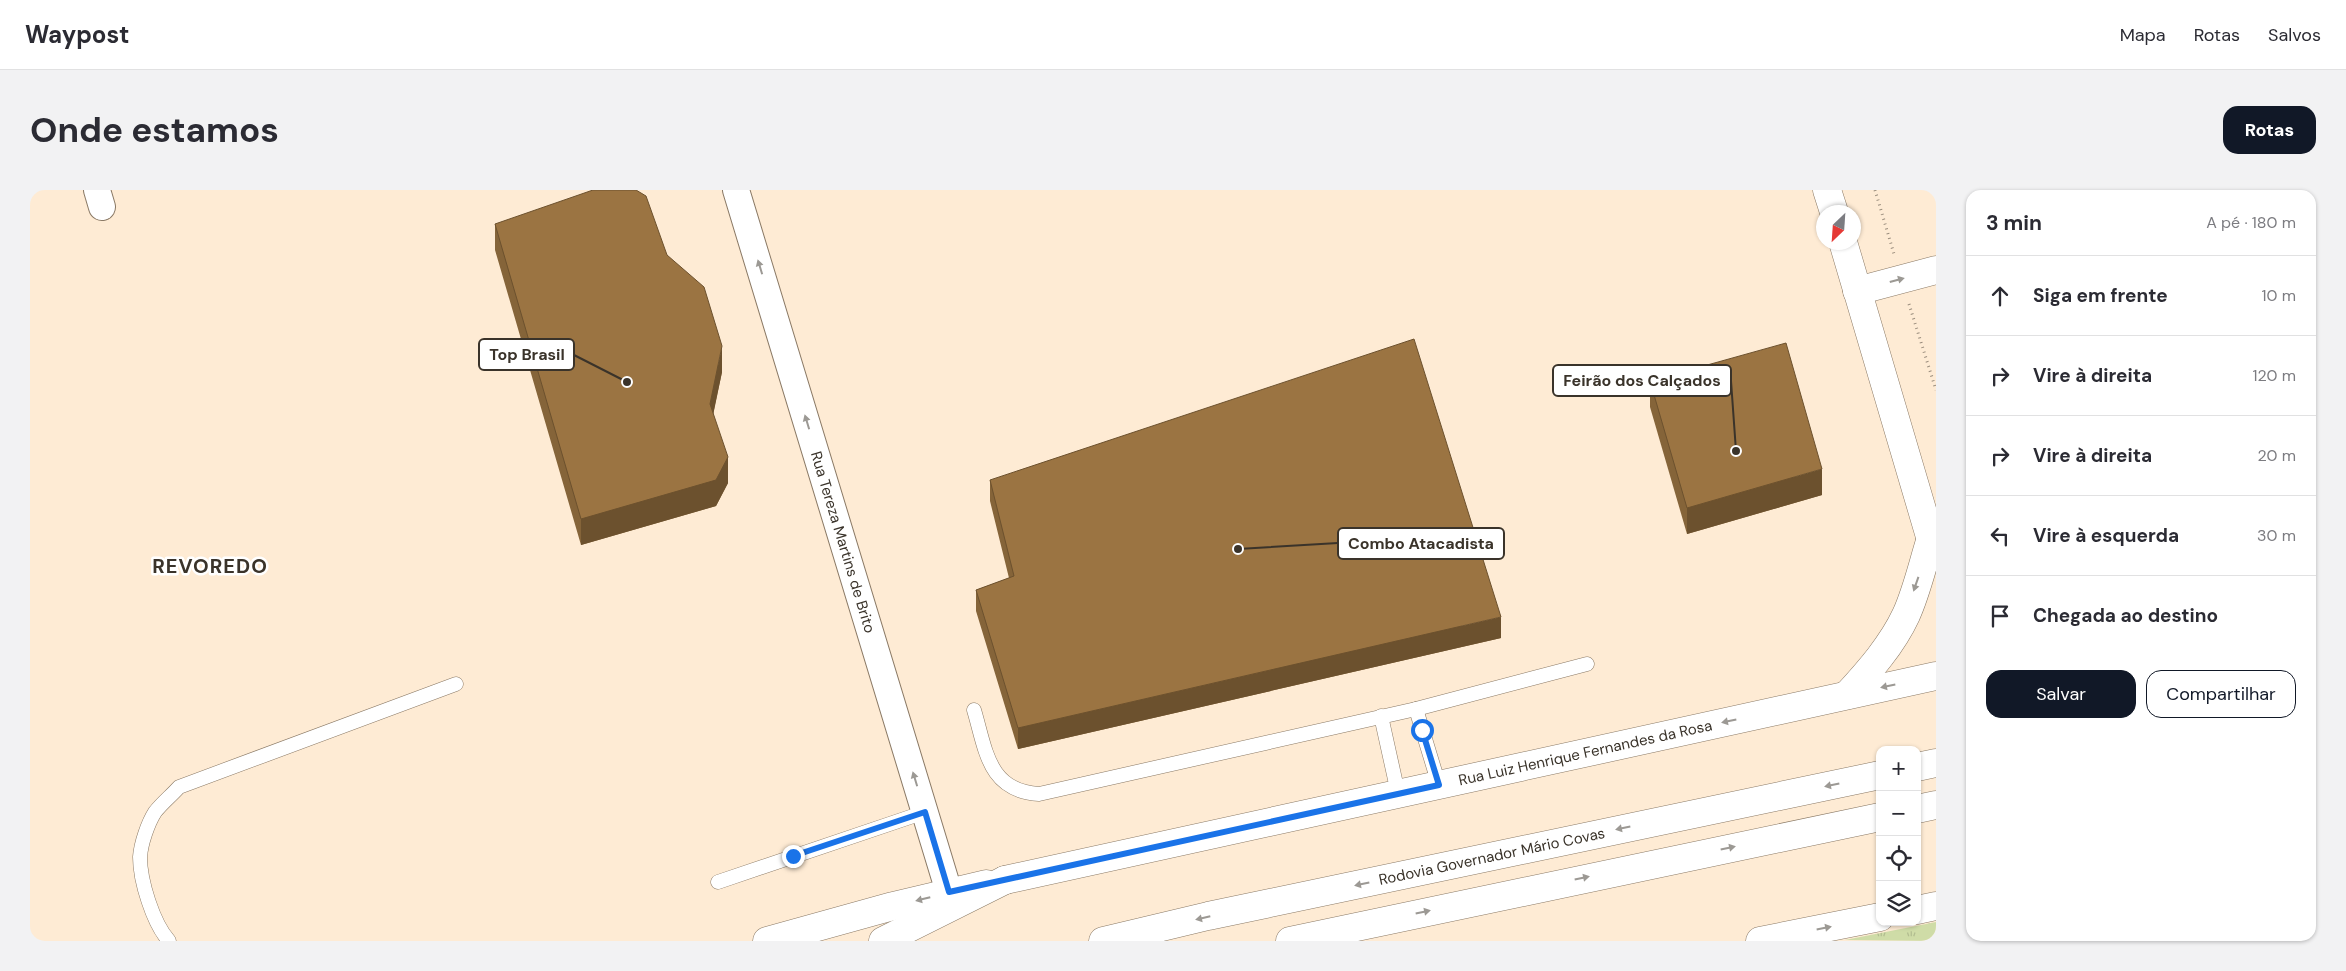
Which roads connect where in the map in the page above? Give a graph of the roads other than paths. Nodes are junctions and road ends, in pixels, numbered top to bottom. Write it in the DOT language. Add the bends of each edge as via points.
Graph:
graph roads {
  1 [pos="736,190"];
  2 [pos="1827,190"];
  3 [pos="1832,205"];
  4 [pos="1845,250"];
  5 [pos="1936,270"];
  6 [pos="1857,291"];
  7 [pos="1935,546"];
  8 [pos="1586,664"];
  9 [pos="1936,676"];
  10 [pos="456,684"];
  11 [pos="1847,695"];
  12 [pos="1416,709"];
  13 [pos="974,710"];
  14 [pos="1381,716"];
  15 [pos="1936,749"];
  16 [pos="1936,762"];
  17 [pos="1921,766"];
  18 [pos="1876,776"];
  19 [pos="1439,785"];
  20 [pos="1398,793"];
  21 [pos="1936,805"];
  22 [pos="1921,808"];
  23 [pos="925,812"];
  24 [pos="1876,818"];
  25 [pos="1005,880"];
  26 [pos="718,882"];
  27 [pos="949,892"];
  28 [pos="1936,906"];
  29 [pos="1921,909"];
  30 [pos="1876,918"];
  31 [pos="169,941"];
  32 [pos="767,941"];
  33 [pos="882,941"];
  34 [pos="1103,941"];
  35 [pos="1290,941"];
  36 [pos="1760,941"];
  23 -- 1 [label="street, Rua Tereza Martins de Brito, one-way"];
  2 -- 3 [label="main road"];
  4 -- 6 [label="main road"];
  6 -- 5 [label="main road, one-way"];
  6 -- 7 [label="main road"];
  7 -- 11 [label="main road, one-way" via="1893,637 1873,667"];
  8 -- 12 [label="lane"];
  9 -- 11 [label="main road, Rua Luiz Henrique Fernandes da Rosa, one-way"];
  10 -- 31 [label="lane" via="179,786 155,812 140,856 153,912"];
  11 -- 19 [label="main road, Rua Luiz Henrique Fernandes da Rosa, one-way"];
  12 -- 14 [label="lane"];
  12 -- 19 [label="lane"];
  13 -- 14 [label="lane" via="991,768 1014,789 1039,794"];
  14 -- 20 [label="lane"];
  15 -- 16 [label="main road"];
  16 -- 17 [label="main road"];
  18 -- 34 [label="main road, Rodovia Governador Mário Covas, one-way" via="1217,914"];
  19 -- 20 [label="main road, Rua Luiz Henrique Fernandes da Rosa"];
  20 -- 25 [label="main road, Rua Luiz Henrique Fernandes da Rosa"];
  21 -- 22 [label="main road"];
  23 -- 26 [label="lane"];
  23 -- 27 [label="street, Rua Tereza Martins de Brito"];
  35 -- 24 [label="main road, one-way"];
  25 -- 27 [label="main road, Rua Luiz Henrique Fernandes da Rosa"];
  25 -- 33 [label="main road"];
  27 -- 32 [label="main road, Rua Luiz Henrique Fernandes da Rosa, one-way"];
  28 -- 29 [label="main road"];
  36 -- 30 [label="main road, one-way"];
}
